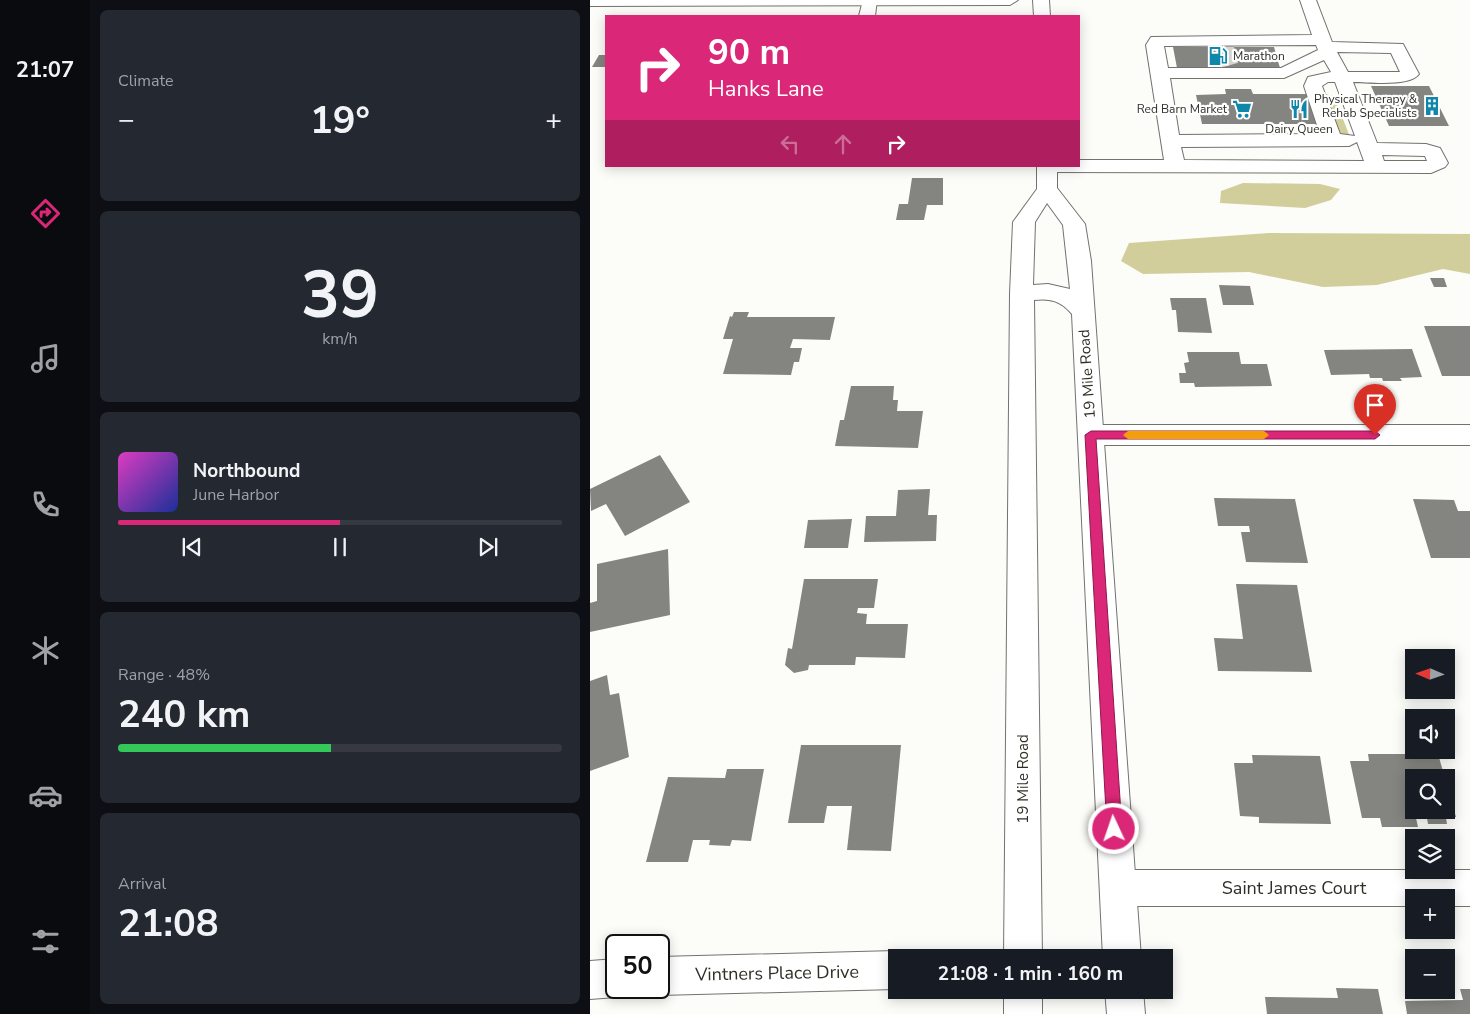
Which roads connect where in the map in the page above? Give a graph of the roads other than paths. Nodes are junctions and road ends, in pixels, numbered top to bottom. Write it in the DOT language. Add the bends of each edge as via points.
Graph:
graph roads {
  1 [pos="1010,0"];
  2 [pos="1041,0"];
  3 [pos="1308,0"];
  4 [pos="594,1"];
  5 [pos="869,8"];
  6 [pos="1042,15"];
  7 [pos="1325,47"];
  8 [pos="1160,73"];
  9 [pos="1342,77"];
  10 [pos="1332,140"];
  11 [pos="1170,141"];
  12 [pos="1371,152"];
  13 [pos="1175,166"];
  14 [pos="1047,178"];
  15 [pos="1021,294"];
  16 [pos="1083,313"];
  17 [pos="1091,435"];
  18 [pos="1470,435"];
  19 [pos="1118,888"];
  20 [pos="1470,888"];
  21 [pos="1023,949"];
  22 [pos="1121,949"];
  23 [pos="888,970"];
  24 [pos="670,976"];
  25 [pos="605,979"];
  26 [pos="590,980"];
  27 [pos="1023,999"];
  28 [pos="1125,999"];
  29 [pos="1023,1014"];
  30 [pos="1126,1014"];
  1 -- 5 [label="main road"];
  2 -- 6 [label="main road"];
  3 -- 7 [label="main road"];
  4 -- 5 [label="main road"];
  7 -- 8 [label="main road" via="1316,56 1284,73"];
  7 -- 8 [label="main road" via="1157,41"];
  7 -- 9 [label="main road"];
  7 -- 9 [label="main road" via="1397,48 1410,74 1403,77"];
  8 -- 11 [label="main road"];
  9 -- 10 [label="main road" via="1319,79 1312,86"];
  9 -- 12 [label="main road"];
  10 -- 11 [label="main road"];
  10 -- 12 [label="main road"];
  11 -- 13 [label="main road"];
  12 -- 13 [label="main road"];
  13 -- 14 [label="main road"];
  14 -- 15 [label="main road, 19 Mile Road" via="1024,222"];
  14 -- 16 [label="main road, 19 Mile Road" via="1074,224"];
  15 -- 16 [label="main road" via="1057,292 1076,302"];
  15 -- 21 [label="main road, 19 Mile Road"];
  16 -- 17 [label="main road, 19 Mile Road"];
  17 -- 18 [label="main road"];
  17 -- 19 [label="main road, 19 Mile Road"];
  19 -- 20 [label="main road, Saint James Court"];
  19 -- 22 [label="main road, 19 Mile Road"];
  23 -- 24 [label="main road, Vintners Place Drive"];
  25 -- 26 [label="main road"];
  27 -- 29 [label="main road"];
  28 -- 30 [label="main road"];
}
